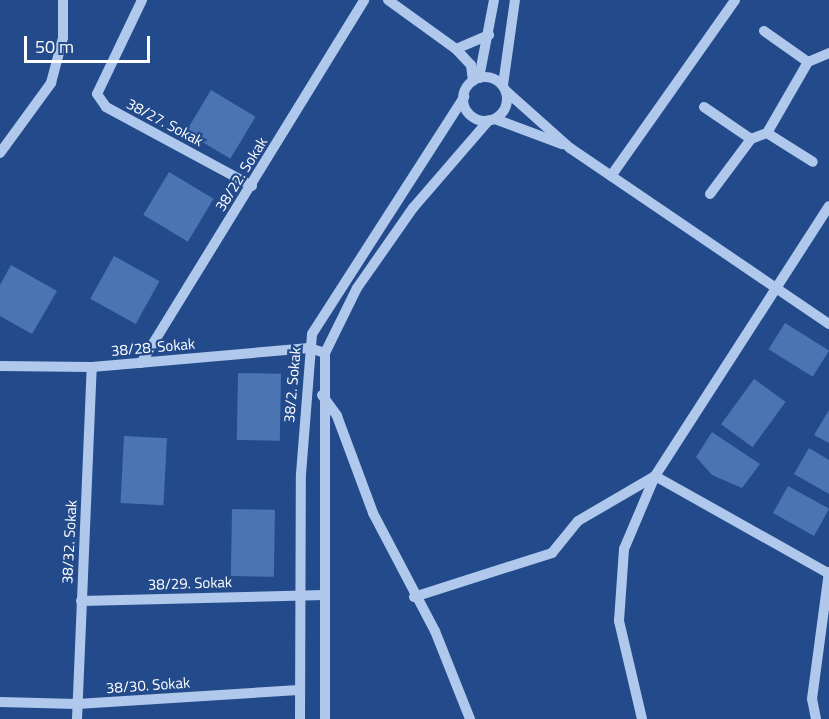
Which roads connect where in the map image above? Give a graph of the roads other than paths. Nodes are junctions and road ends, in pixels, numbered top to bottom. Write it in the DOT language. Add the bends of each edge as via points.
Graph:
graph roads {
  1 [pos="63,0"];
  2 [pos="142,0"];
  3 [pos="364,0"];
  4 [pos="388,0"];
  5 [pos="495,0"];
  6 [pos="515,0"];
  7 [pos="735,0"];
  8 [pos="764,31"];
  9 [pos="489,35"];
  10 [pos="456,49"];
  11 [pos="829,53"];
  12 [pos="808,62"];
  13 [pos="476,79"];
  14 [pos="504,88"];
  15 [pos="464,97"];
  16 [pos="705,107"];
  17 [pos="492,119"];
  18 [pos="767,133"];
  19 [pos="751,139"];
  20 [pos="570,148"];
  21 [pos="0,153"];
  22 [pos="813,162"];
  23 [pos="611,176"];
  24 [pos="252,186"];
  25 [pos="710,194"];
  26 [pos="829,206"];
  27 [pos="774,286"];
  28 [pos="829,324"];
  29 [pos="309,348"];
  30 [pos="325,353"];
  31 [pos="141,363"];
  32 [pos="0,366"];
  33 [pos="92,367"];
  34 [pos="322,395"];
  35 [pos="655,476"];
  36 [pos="301,488"];
  37 [pos="323,488"];
  38 [pos="829,572"];
  39 [pos="300,595"];
  40 [pos="324,595"];
  41 [pos="414,597"];
  42 [pos="81,601"];
  43 [pos="299,690"];
  44 [pos="0,702"];
  45 [pos="77,704"];
  46 [pos="77,719"];
  47 [pos="300,719"];
  48 [pos="325,719"];
  49 [pos="471,719"];
  50 [pos="642,719"];
  51 [pos="816,719"];
  1 -- 21 [label="street" via="63,38 51,83"];
  2 -- 24 [label="street, 38/27. Sokak" via="97,94 106,107"];
  3 -- 24 [label="street, 38/22. Sokak"];
  4 -- 10 [label="street"];
  5 -- 9 [label="street"];
  6 -- 14 [label="street"];
  7 -- 23 [label="street"];
  8 -- 12 [label="street"];
  9 -- 10 [label="street"];
  9 -- 13 [label="street"];
  10 -- 13 [label="street" via="471,65"];
  11 -- 12 [label="street"];
  12 -- 18 [label="street"];
  13 -- 14 [label="street"];
  13 -- 15 [label="street"];
  14 -- 17 [label="street" via="507,104"];
  14 -- 20 [label="street"];
  15 -- 17 [label="street" via="471,115"];
  15 -- 29 [label="street, 38/2. Sokak" via="329,302"];
  16 -- 19 [label="street"];
  17 -- 20 [label="street"];
  17 -- 30 [label="street, 38/2. Sokak" via="407,217 357,288"];
  18 -- 19 [label="street"];
  18 -- 22 [label="street"];
  19 -- 25 [label="street"];
  20 -- 23 [label="street"];
  23 -- 27 [label="street"];
  24 -- 31 [label="street, 38/22. Sokak"];
  26 -- 27 [label="street"];
  27 -- 28 [label="street"];
  27 -- 35 [label="street"];
  29 -- 30 [label="street"];
  29 -- 31 [label="street, 38/28. Sokak"];
  29 -- 36 [label="street, 38/2. Sokak"];
  30 -- 34 [label="street, 38/2. Sokak"];
  31 -- 33 [label="street, 38/28. Sokak"];
  32 -- 33 [label="street, 38/28. Sokak"];
  33 -- 42 [label="street, 38/32. Sokak"];
  34 -- 37 [label="street, 38/2. Sokak"];
  34 -- 41 [label="street" via="337,416 346,452"];
  35 -- 38 [label="street"];
  35 -- 41 [label="street" via="579,521 552,553"];
  35 -- 50 [label="street" via="624,549 617,590 619,621"];
  36 -- 37 [label="street"];
  36 -- 39 [label="street, 38/2. Sokak"];
  37 -- 40 [label="street, 38/2. Sokak"];
  38 -- 51 [label="street" via="812,699"];
  39 -- 40 [label="street, 38/29. Sokak"];
  39 -- 42 [label="street, 38/29. Sokak"];
  39 -- 43 [label="street, 38/2. Sokak"];
  40 -- 48 [label="street, 38/2. Sokak"];
  41 -- 49 [label="street" via="435,631"];
  42 -- 45 [label="street, 38/32. Sokak"];
  43 -- 45 [label="street, 38/30. Sokak"];
  43 -- 47 [label="street, 38/2. Sokak"];
  44 -- 45 [label="street, 38/30. Sokak"];
  45 -- 46 [label="street, 38/32. Sokak"];
}
